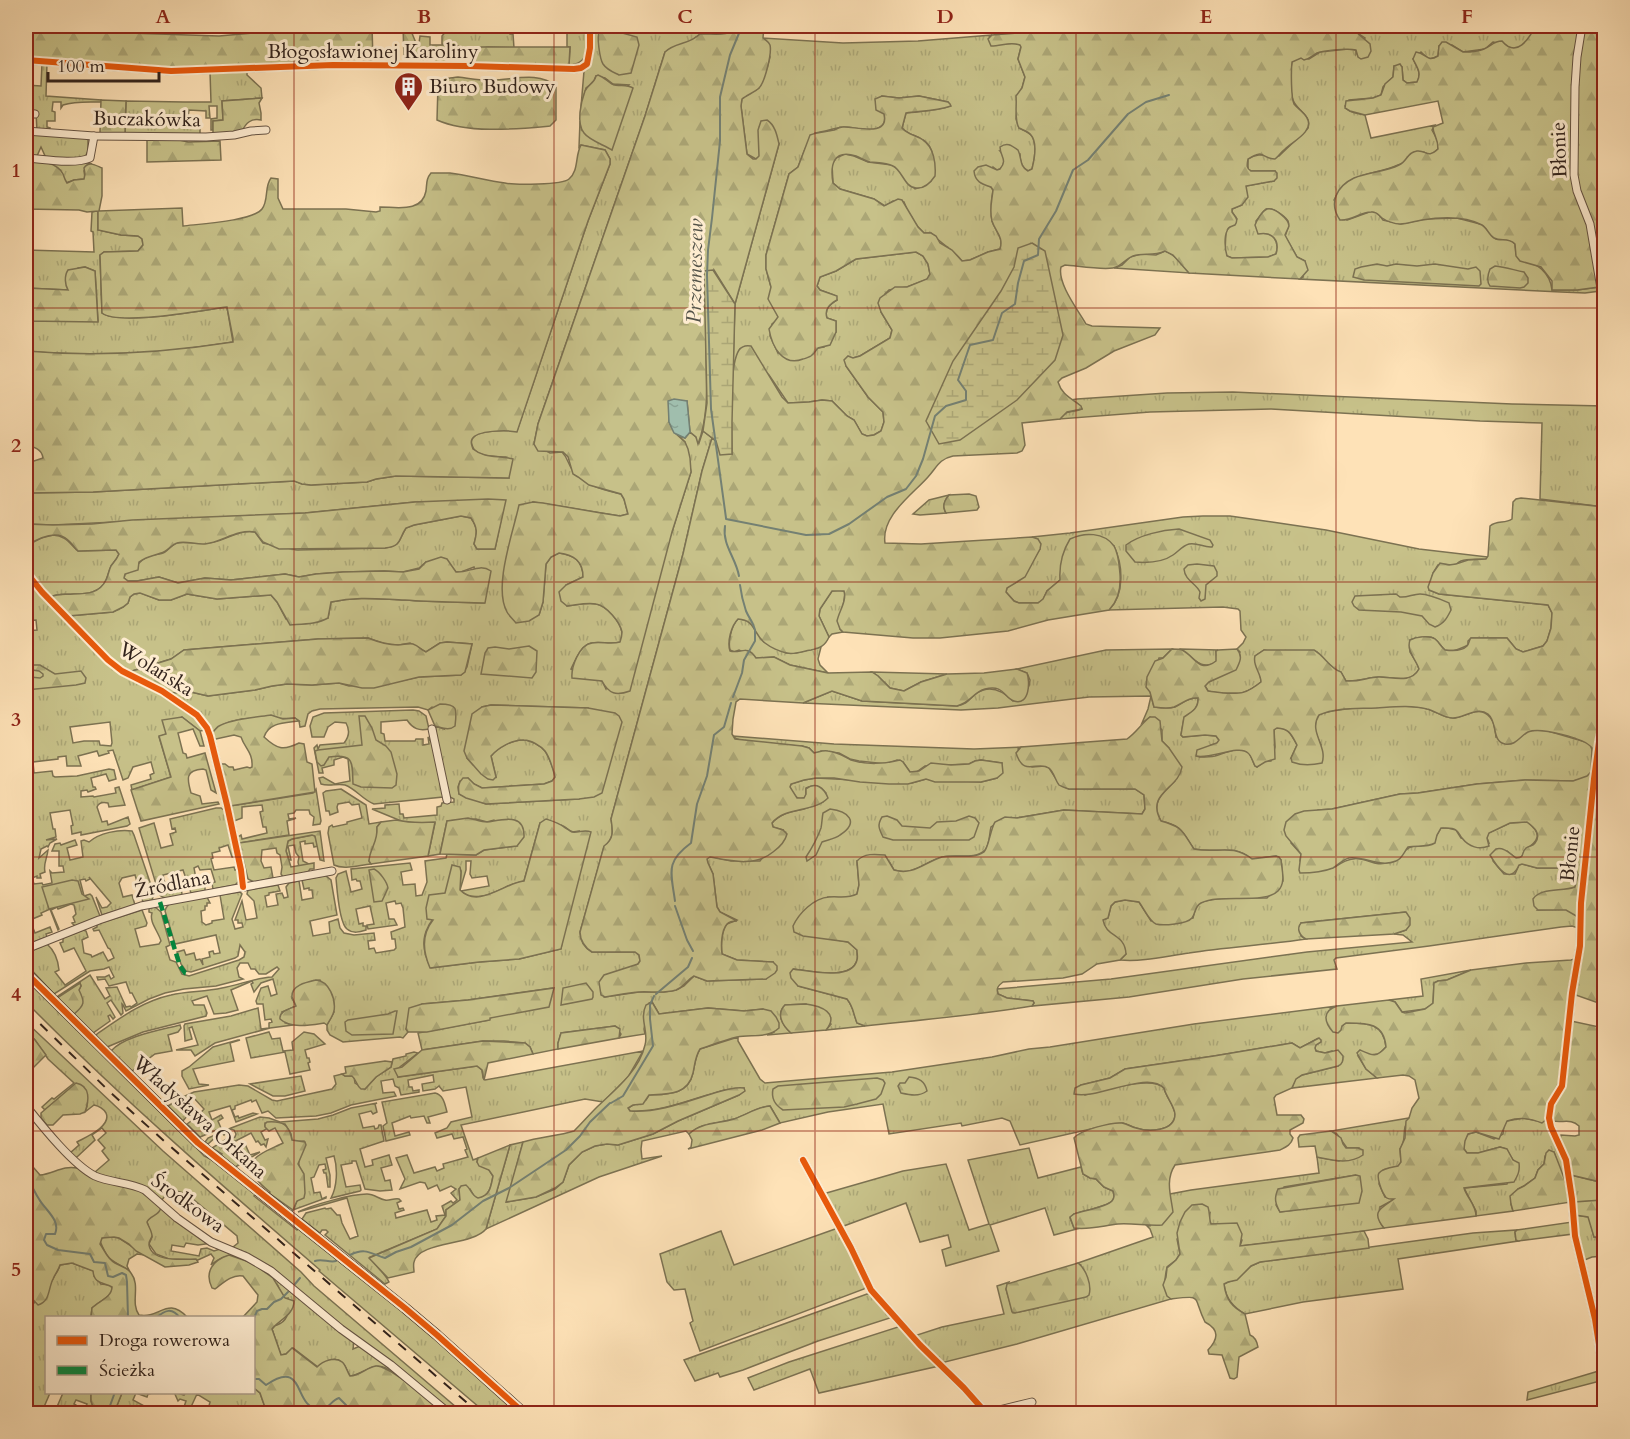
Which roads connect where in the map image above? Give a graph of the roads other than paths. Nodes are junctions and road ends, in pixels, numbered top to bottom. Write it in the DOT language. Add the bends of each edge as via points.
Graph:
graph roads {
  1 [pos="590,26"];
  2 [pos="1582,26"];
  3 [pos="26,60"];
  4 [pos="26,113"];
  5 [pos="34,114"];
  6 [pos="266,130"];
  7 [pos="26,132"];
  8 [pos="94,136"];
  9 [pos="26,158"];
  10 [pos="1605,306"];
  11 [pos="26,572"];
  12 [pos="1605,719"];
  13 [pos="432,729"];
  14 [pos="447,801"];
  15 [pos="332,871"];
  16 [pos="243,887"];
  17 [pos="26,949"];
  18 [pos="26,973"];
  19 [pos="26,1106"];
  20 [pos="804,1160"];
  21 [pos="1605,1376"];
  22 [pos="1032,1402"];
  23 [pos="26,1407"];
  24 [pos="35,1413"];
  25 [pos="450,1413"];
  26 [pos="525,1413"];
  27 [pos="986,1413"];
  1 -- 3 [label="street, Błogosławionej Karoliny" via="587,64 574,69 333,65 171,71"];
  2 -- 10 [label="street, Błonie" via="1575,87 1574,175 1590,224"];
  4 -- 5 [label="street"];
  6 -- 8 [label="street, Buczakówka" via="221,137"];
  7 -- 8 [label="street, Buczakówka"];
  8 -- 9 [label="street" via="87,160"];
  11 -- 16 [label="street, Wolańska" via="108,660 202,719 227,805"];
  12 -- 21 [label="street, Błonie" via="1599,742 1562,1086 1551,1104 1549,1118 1566,1160 1576,1242"];
  13 -- 14 [label="street"];
  15 -- 16 [label="street, Źródlana"];
  16 -- 17 [label="street, Źródlana" via="141,906"];
  18 -- 26 [label="street, Władysława Orkana" via="198,1143 437,1335"];
  19 -- 25 [label="street, Środkowa" via="60,1146 91,1174 145,1190 211,1242 272,1271"];
  20 -- 27 [label="street" via="871,1290"];
  22 -- 27 [label="street"];
  23 -- 24 [label="street"];
}
